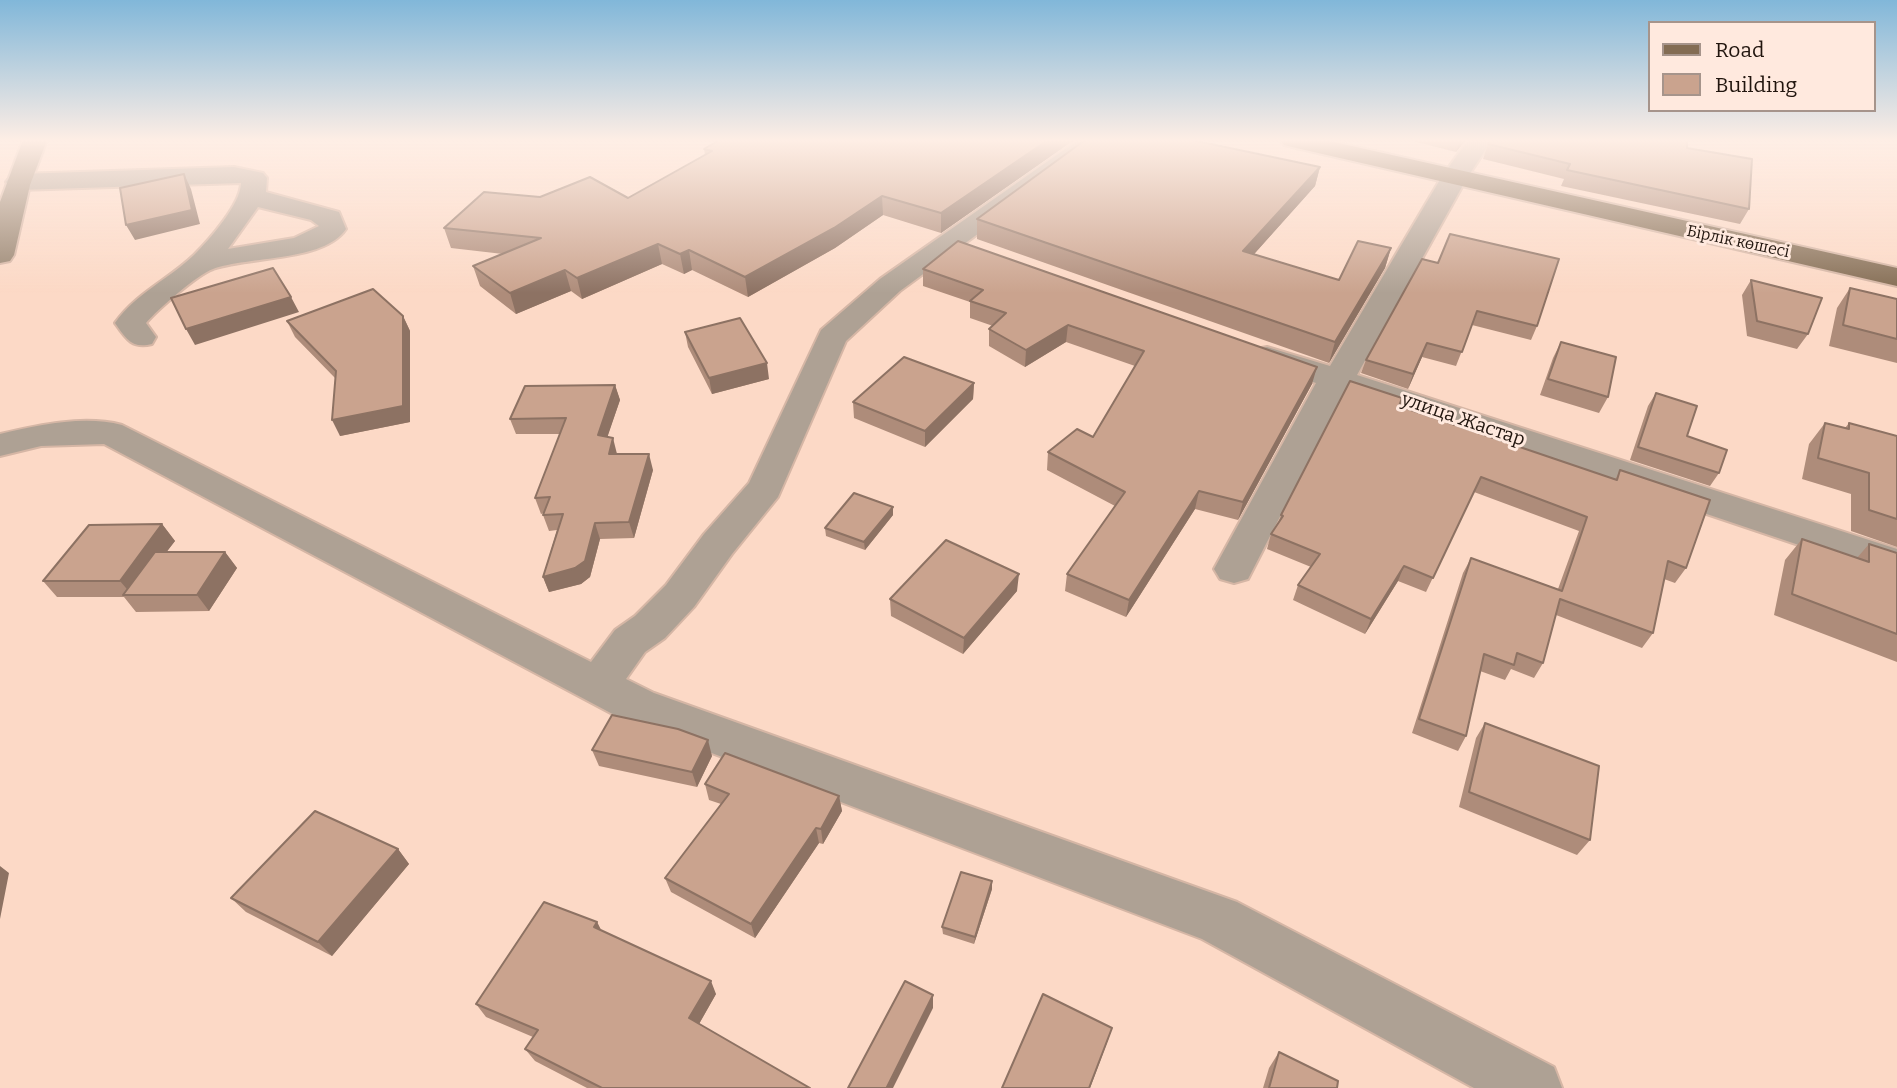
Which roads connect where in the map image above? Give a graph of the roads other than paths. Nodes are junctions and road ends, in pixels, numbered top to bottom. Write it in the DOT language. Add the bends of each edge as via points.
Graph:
graph roads {
  1 [pos="17,191"];
  2 [pos="254,191"];
  3 [pos="1024,191"];
  4 [pos="1447,191"];
  5 [pos="1511,191"];
  6 [pos="252,196"];
  7 [pos="952,243"];
  8 [pos="0,256"];
  9 [pos="989,256"];
  10 [pos="203,262"];
  11 [pos="1897,277"];
  12 [pos="141,337"];
  13 [pos="1240,346"];
  14 [pos="1339,379"];
  15 [pos="0,445"];
  16 [pos="1897,564"];
  17 [pos="1234,569"];
  18 [pos="598,687"];
  19 [pos="1533,1088"];
  1 -- 8 [label="street"];
  2 -- 6 [label="street"];
  3 -- 7 [label="street"];
  4 -- 14 [label="street"];
  5 -- 11 [label="main road, Бірлік көшесі"];
  6 -- 10 [label="street"];
  6 -- 10 [label="street" via="330,218 333,229 301,246"];
  7 -- 9 [label="street"];
  7 -- 18 [label="street" via="890,285 832,337 765,488 680,596 630,641"];
  10 -- 12 [label="street" via="145,305 130,323"];
  13 -- 14 [label="street, улица Жастар"];
  14 -- 16 [label="street, улица Жастар"];
  14 -- 17 [label="street" via="1325,393"];
  15 -- 18 [label="street" via="41,435 110,433"];
  18 -- 19 [label="street" via="638,706 1218,920"];
}
